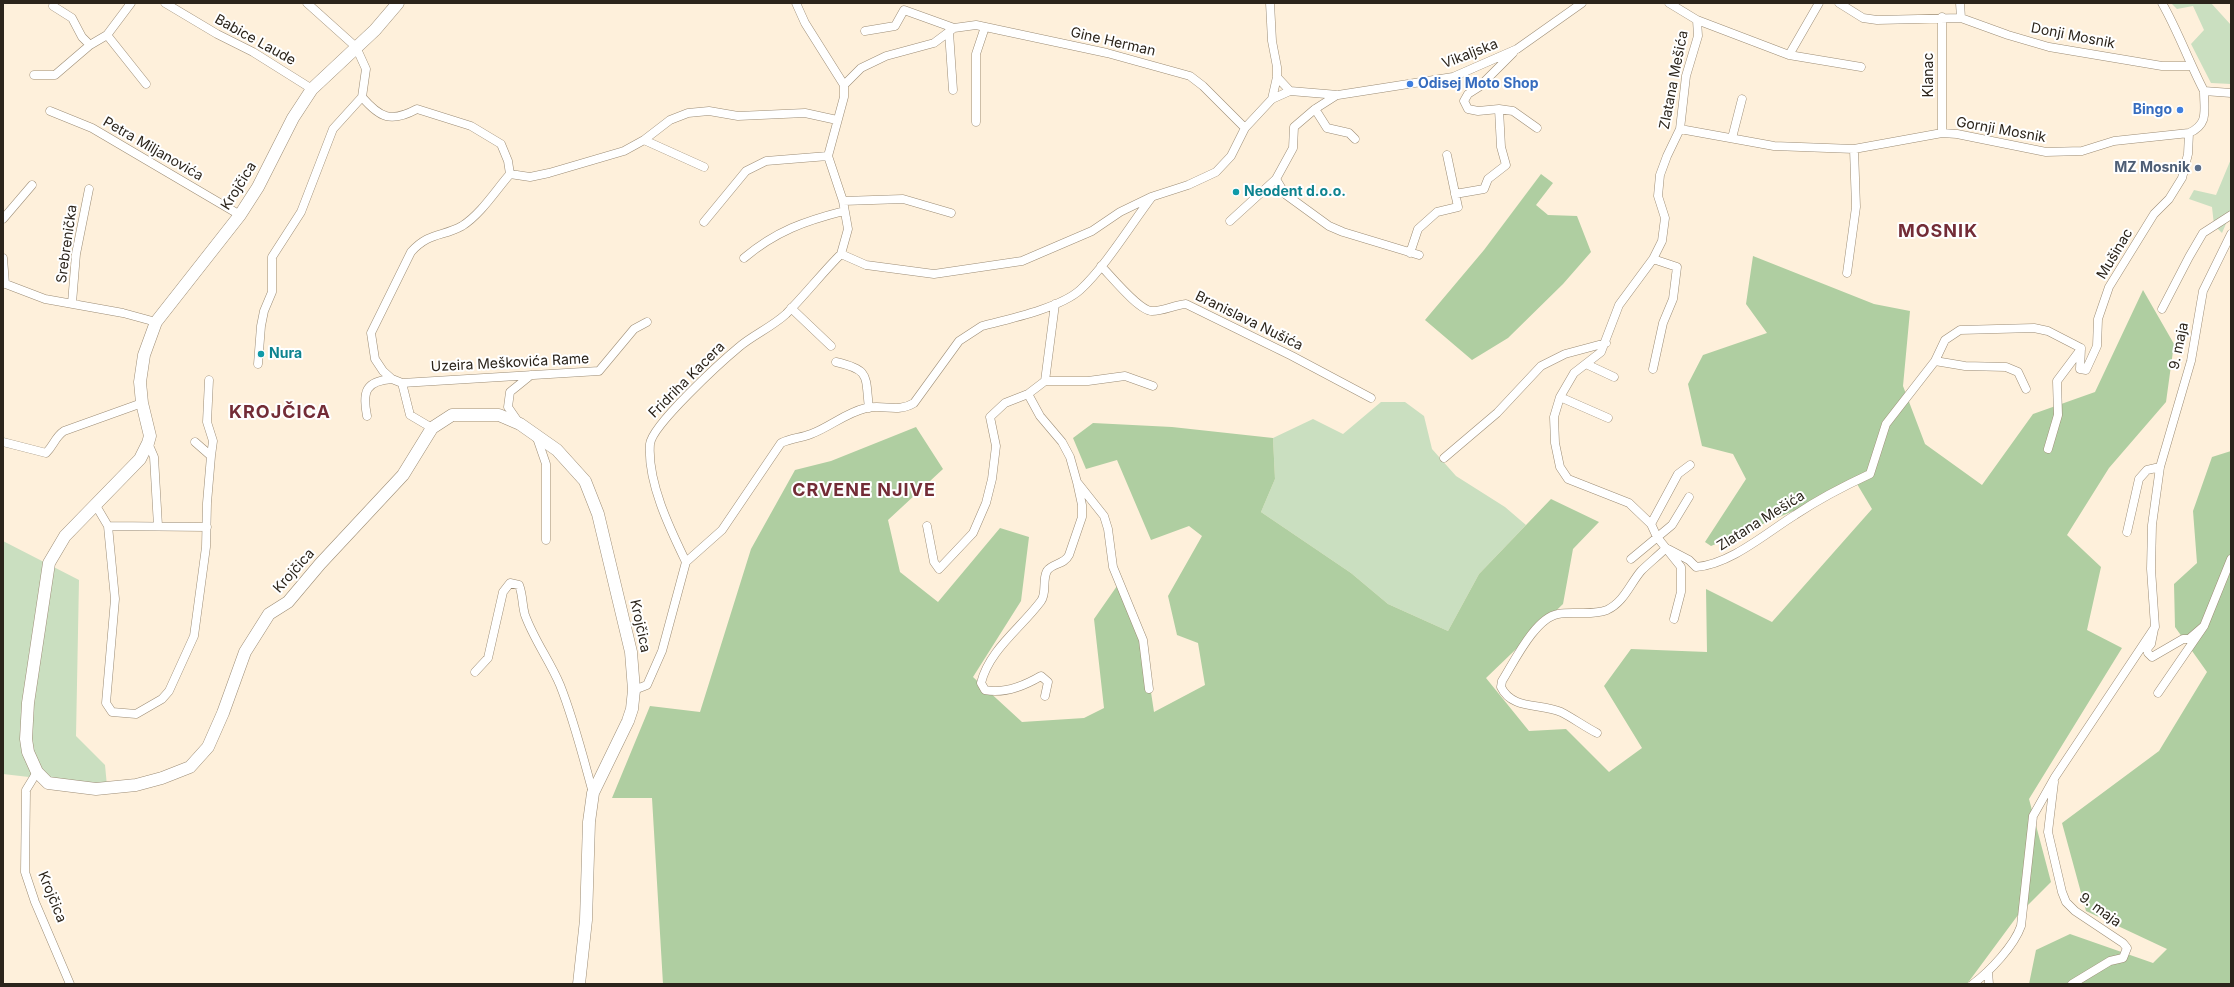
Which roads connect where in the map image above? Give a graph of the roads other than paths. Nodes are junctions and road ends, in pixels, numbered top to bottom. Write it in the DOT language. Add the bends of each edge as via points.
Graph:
graph roads {
  1 [pos="131,3"];
  2 [pos="165,3"];
  3 [pos="307,3"];
  4 [pos="398,3"];
  5 [pos="796,3"];
  6 [pos="1270,3"];
  7 [pos="1582,3"];
  8 [pos="1669,3"];
  9 [pos="1819,3"];
  10 [pos="1839,3"];
  11 [pos="1960,3"];
  12 [pos="2162,3"];
  13 [pos="53,6"];
  14 [pos="1942,17"];
  15 [pos="1961,18"];
  16 [pos="1698,20"];
  17 [pos="985,27"];
  18 [pos="951,30"];
  19 [pos="865,31"];
  20 [pos="107,35"];
  21 [pos="90,45"];
  22 [pos="356,47"];
  23 [pos="1517,49"];
  24 [pos="1789,55"];
  25 [pos="2191,66"];
  26 [pos="1861,67"];
  27 [pos="34,75"];
  28 [pos="1277,77"];
  29 [pos="146,84"];
  30 [pos="844,85"];
  31 [pos="312,88"];
  32 [pos="953,90"];
  33 [pos="1290,91"];
  34 [pos="2204,91"];
  35 [pos="1338,94"];
  36 [pos="2231,94"];
  37 [pos="362,96"];
  38 [pos="1272,99"];
  39 [pos="1742,100"];
  40 [pos="1315,109"];
  41 [pos="1499,109"];
  42 [pos="50,111"];
  43 [pos="837,120"];
  44 [pos="976,122"];
  45 [pos="1245,128"];
  46 [pos="1536,128"];
  47 [pos="1680,129"];
  48 [pos="1942,133"];
  49 [pos="2188,133"];
  50 [pos="1732,138"];
  51 [pos="1355,139"];
  52 [pos="644,140"];
  53 [pos="1854,149"];
  54 [pos="1447,155"];
  55 [pos="828,156"];
  56 [pos="704,167"];
  57 [pos="510,174"];
  58 [pos="1276,179"];
  59 [pos="32,185"];
  60 [pos="89,189"];
  61 [pos="1455,194"];
  62 [pos="1151,197"];
  63 [pos="844,201"];
  64 [pos="844,211"];
  65 [pos="951,213"];
  66 [pos="240,215"];
  67 [pos="2231,215"];
  68 [pos="3,219"];
  69 [pos="1230,221"];
  70 [pos="704,222"];
  71 [pos="2231,234"];
  72 [pos="1410,253"];
  73 [pos="841,254"];
  74 [pos="1419,255"];
  75 [pos="3,258"];
  76 [pos="744,258"];
  77 [pos="1653,259"];
  78 [pos="1101,266"];
  79 [pos="1847,273"];
  80 [pos="4,284"];
  81 [pos="72,303"];
  82 [pos="1055,304"];
  83 [pos="791,308"];
  84 [pos="2162,309"];
  85 [pos="156,322"];
  86 [pos="647,322"];
  87 [pos="1606,343"];
  88 [pos="831,346"];
  89 [pos="2081,348"];
  90 [pos="1935,361"];
  91 [pos="836,362"];
  92 [pos="258,364"];
  93 [pos="1586,364"];
  94 [pos="1653,369"];
  95 [pos="532,374"];
  96 [pos="1614,377"];
  97 [pos="392,379"];
  98 [pos="209,380"];
  99 [pos="1045,381"];
  100 [pos="402,383"];
  101 [pos="1153,386"];
  102 [pos="2026,389"];
  103 [pos="1028,394"];
  104 [pos="1560,397"];
  105 [pos="1371,398"];
  106 [pos="142,403"];
  107 [pos="869,408"];
  108 [pos="367,416"];
  109 [pos="1608,418"];
  110 [pos="520,424"];
  111 [pos="432,428"];
  112 [pos="536,434"];
  113 [pos="3,442"];
  114 [pos="195,442"];
  115 [pos="148,443"];
  116 [pos="2048,449"];
  117 [pos="212,456"];
  118 [pos="1444,458"];
  119 [pos="1690,465"];
  120 [pos="2160,467"];
  121 [pos="1077,482"];
  122 [pos="1689,497"];
  123 [pos="95,504"];
  124 [pos="1651,524"];
  125 [pos="108,526"];
  126 [pos="158,526"];
  127 [pos="927,526"];
  128 [pos="207,527"];
  129 [pos="2127,532"];
  130 [pos="1657,537"];
  131 [pos="546,540"];
  132 [pos="1666,548"];
  133 [pos="1631,559"];
  134 [pos="2231,559"];
  135 [pos="686,562"];
  136 [pos="1674,619"];
  137 [pos="2204,626"];
  138 [pos="2155,627"];
  139 [pos="475,672"];
  140 [pos="634,690"];
  141 [pos="1149,690"];
  142 [pos="2158,693"];
  143 [pos="1045,696"];
  144 [pos="1597,733"];
  145 [pos="37,772"];
  146 [pos="2054,777"];
  147 [pos="593,793"];
  148 [pos="1988,972"];
  149 [pos="70,984"];
  150 [pos="579,984"];
  151 [pos="1973,984"];
  152 [pos="1989,984"];
  153 [pos="2072,984"];
  1 -- 20 [label="street"];
  2 -- 31 [label="street, Babice Laude"];
  3 -- 22 [label="street"];
  4 -- 22 [label="main road, Krojčica" via="375,30"];
  5 -- 30 [label="street" via="805,23"];
  6 -- 28 [label="street"];
  7 -- 23 [label="street, Vikaljska"];
  8 -- 16 [label="street, Zlatana Mešića"];
  9 -- 24 [label="street"];
  10 -- 14 [label="street, Donji Mosnik" via="1863,18 1877,20"];
  11 -- 15 [label="street"];
  12 -- 25 [label="street" via="2175,26"];
  13 -- 21 [label="street" via="72,18 82,38"];
  14 -- 15 [label="street, Donji Mosnik"];
  14 -- 48 [label="street, Klanac"];
  15 -- 25 [label="street, Donji Mosnik" via="2049,47 2162,66"];
  16 -- 24 [label="street, Zlatana Mešića"];
  16 -- 47 [label="street, Zlatana Mešića" via="1698,36 1686,76"];
  17 -- 18 [label="street, Gine Herman" via="976,25"];
  17 -- 44 [label="street" via="976,54"];
  17 -- 45 [label="street, Gine Herman" via="1107,53 1190,76"];
  18 -- 19 [label="street, Gine Herman" via="904,10 895,26"];
  18 -- 30 [label="street, Gine Herman" via="934,43 886,56 861,68"];
  18 -- 32 [label="street"];
  20 -- 21 [label="street"];
  20 -- 29 [label="street"];
  21 -- 27 [label="street" via="55,75"];
  22 -- 31 [label="main road, Krojčica"];
  22 -- 37 [label="street" via="366,69"];
  23 -- 35 [label="street, Vikaljska" via="1453,77"];
  23 -- 41 [label="street, Vikaljska" via="1479,87 1468,94 1464,101 1468,109"];
  24 -- 26 [label="street, Zlatana Mešića"];
  25 -- 34 [label="street"];
  28 -- 33 [label="street"];
  28 -- 38 [label="street"];
  30 -- 43 [label="street" via="844,97"];
  31 -- 66 [label="main road, Krojčica"];
  33 -- 35 [label="street, Vikaljska"];
  33 -- 38 [label="street"];
  34 -- 36 [label="street"];
  34 -- 49 [label="street" via="2202,125"];
  35 -- 40 [label="street, Vikaljska"];
  37 -- 57 [label="street" via="373,109 389,118 403,116 416,109 471,126 501,144"];
  37 -- 92 [label="street" via="332,129 301,212 272,257 272,292 261,326"];
  38 -- 45 [label="street"];
  39 -- 50 [label="street"];
  40 -- 51 [label="street" via="1327,128 1349,133"];
  40 -- 58 [label="street, Vikaljska" via="1294,127 1293,148"];
  41 -- 46 [label="street, Vikaljska" via="1513,111"];
  41 -- 61 [label="street" via="1501,147 1506,165 1488,179 1484,189"];
  42 -- 66 [label="street, Petra Miljanovića" via="92,128"];
  43 -- 52 [label="street" via="805,113 738,116 709,111 688,113 670,120"];
  43 -- 55 [label="street"];
  45 -- 62 [label="street" via="1231,156 1216,172 1188,185"];
  47 -- 50 [label="street, Gornji Mosnik"];
  47 -- 77 [label="street, Zlatana Mešića" via="1660,175 1658,196 1665,218 1662,241"];
  48 -- 49 [label="street, Gornji Mosnik" via="1985,138 2046,152 2082,151 2114,142"];
  48 -- 53 [label="street, Gornji Mosnik"];
  49 -- 89 [label="street, Mušinac" via="2188,154 2182,178 2169,199 2154,214 2109,287 2098,319 2097,346 2086,370 2080,369"];
  50 -- 53 [label="street, Gornji Mosnik" via="1774,146"];
  52 -- 56 [label="street"];
  52 -- 57 [label="street" via="624,151 549,173 530,177"];
  53 -- 79 [label="street" via="1856,207"];
  54 -- 61 [label="street"];
  55 -- 63 [label="street"];
  55 -- 70 [label="street" via="766,161 746,171"];
  57 -- 97 [label="street, Uzeira Meškovića Rame" via="462,226 420,241 411,252 371,333 375,359 382,371"];
  58 -- 69 [label="street, Vikaljska"];
  58 -- 72 [label="street" via="1285,194 1329,226"];
  59 -- 68 [label="street"];
  60 -- 81 [label="street, Srebrenička" via="76,254"];
  61 -- 72 [label="street" via="1458,207 1436,212 1418,229"];
  62 -- 73 [label="street" via="1120,212 1092,231 1022,261 934,274 866,265"];
  62 -- 78 [label="street"];
  63 -- 64 [label="street"];
  63 -- 65 [label="street" via="903,199"];
  64 -- 73 [label="street" via="848,229"];
  64 -- 76 [label="street" via="795,225 761,244"];
  66 -- 85 [label="main road, Krojčica"];
  67 -- 84 [label="street, 9. maja" via="2203,233"];
  71 -- 120 [label="street, 9. maja" via="2202,292 2191,361"];
  72 -- 74 [label="street"];
  73 -- 83 [label="street, Fridriha Kacera"];
  75 -- 80 [label="street, Srebrenička"];
  77 -- 87 [label="street, Zlatana Mešića" via="1619,306"];
  77 -- 94 [label="street" via="1677,267 1673,299 1663,323"];
  78 -- 82 [label="street" via="1079,291"];
  78 -- 105 [label="street, Branislava Nušića" via="1137,303 1150,311 1186,304"];
  80 -- 81 [label="street, Srebrenička" via="31,296"];
  81 -- 85 [label="street, Srebrenička" via="123,312"];
  82 -- 99 [label="street"];
  82 -- 107 [label="street" via="982,326 963,338 914,403 908,407"];
  83 -- 88 [label="street"];
  83 -- 135 [label="street, Fridriha Kacera" via="785,315 739,346 718,366 672,412 655,432 650,443 660,504"];
  85 -- 106 [label="main road, Krojčica" via="144,355 140,382"];
  86 -- 95 [label="street, Uzeira Meškovića Rame" via="630,333 599,371"];
  87 -- 93 [label="street, Zlatana Mešića" via="1596,358"];
  87 -- 118 [label="street" via="1565,354 1541,366 1497,413"];
  89 -- 90 [label="street" via="2034,328 1960,330 1945,340"];
  89 -- 116 [label="street" via="2057,381 2058,415"];
  90 -- 102 [label="street" via="1965,366 2006,367 2018,372"];
  90 -- 132 [label="street, Zlatana Mešića" via="1886,424 1870,474 1795,514 1721,562 1696,567"];
  91 -- 107 [label="street" via="856,367 865,376"];
  93 -- 96 [label="street"];
  93 -- 104 [label="street, Zlatana Mešića" via="1574,373"];
  95 -- 100 [label="street, Uzeira Meškovića Rame"];
  95 -- 110 [label="street" via="510,392 508,407"];
  97 -- 100 [label="street, Uzeira Meškovića Rame"];
  97 -- 108 [label="street" via="377,380 370,386 364,399"];
  98 -- 117 [label="street" via="207,422 213,441"];
  99 -- 101 [label="street" via="1088,381 1125,376"];
  99 -- 103 [label="street"];
  100 -- 111 [label="street" via="410,415"];
  103 -- 121 [label="street" via="1040,416 1062,442 1070,457"];
  103 -- 127 [label="street" via="1005,403 990,417 996,446 986,503 973,533 939,569 934,562"];
  104 -- 109 [label="street"];
  104 -- 124 [label="street, Zlatana Mešića" via="1554,417 1555,443 1568,478 1629,503"];
  106 -- 113 [label="street" via="72,428 57,436 53,446 46,452"];
  106 -- 115 [label="main road, Krojčica" via="148,424"];
  107 -- 135 [label="street" via="852,412 811,434 791,438 781,444 722,530"];
  110 -- 111 [label="main road, Krojčica" via="499,415 452,415"];
  110 -- 112 [label="main road, Krojčica"];
  111 -- 145 [label="main road, Krojčica" via="403,475 385,496 320,564 288,602 268,614 244,652 223,713 208,746 190,767 136,785 96,789 48,783"];
  112 -- 131 [label="street" via="546,464"];
  112 -- 140 [label="main road, Krojčica" via="557,450 585,481 595,508 631,652"];
  114 -- 117 [label="street"];
  115 -- 123 [label="main road, Krojčica" via="140,459"];
  115 -- 126 [label="street" via="154,457"];
  117 -- 128 [label="street"];
  119 -- 124 [label="street" via="1678,474"];
  120 -- 129 [label="street" via="2147,470 2139,479"];
  120 -- 138 [label="street, 9. maja" via="2152,525 2151,569"];
  121 -- 141 [label="street" via="1104,516 1113,567 1143,640"];
  121 -- 143 [label="street" via="1082,517 1069,555 1066,560 1050,567 1046,572 1042,600 994,657 981,684 985,690 992,691 1019,688 1041,676 1048,682"];
  122 -- 130 [label="street" via="1672,525"];
  123 -- 125 [label="street"];
  123 -- 145 [label="main road, Krojčica" via="65,536 49,563 28,703 26,739 28,752"];
  124 -- 130 [label="street, Zlatana Mešića"];
  125 -- 126 [label="street"];
  125 -- 128 [label="street" via="115,599 106,703 112,712 130,714 136,714 162,699 186,658 194,636"];
  126 -- 128 [label="street"];
  130 -- 132 [label="street, Zlatana Mešića"];
  130 -- 133 [label="street"];
  132 -- 136 [label="street, Zlatana Mešića" via="1681,567 1681,592"];
  132 -- 144 [label="street" via="1640,572 1620,600 1608,609 1599,612 1557,614 1543,621 1534,630 1502,681 1501,687 1508,699 1562,712"];
  134 -- 137 [label="street, 9. maja"];
  135 -- 140 [label="street" via="662,651 646,685"];
  137 -- 138 [label="street, 9. maja" via="2189,639 2183,639 2152,657 2147,649 2151,644"];
  137 -- 142 [label="street, 9. maja"];
  138 -- 146 [label="street, 9. maja"];
  139 -- 147 [label="street, Krojčica" via="488,658 503,592 510,583 519,585 524,613 537,643 548,658 575,728"];
  140 -- 147 [label="main road, Krojčica" via="628,721"];
  145 -- 149 [label="street, Krojčica" via="26,790 25,872"];
  146 -- 148 [label="street, 9. maja" via="2033,816 2021,926 2017,936"];
  146 -- 153 [label="street, 9. maja" via="2048,832 2066,902 2127,948 2123,958 2110,961"];
  147 -- 150 [label="main road, Krojčica" via="589,822 586,920"];
  148 -- 151 [label="street, 9. maja"];
  148 -- 152 [label="street"];
}
